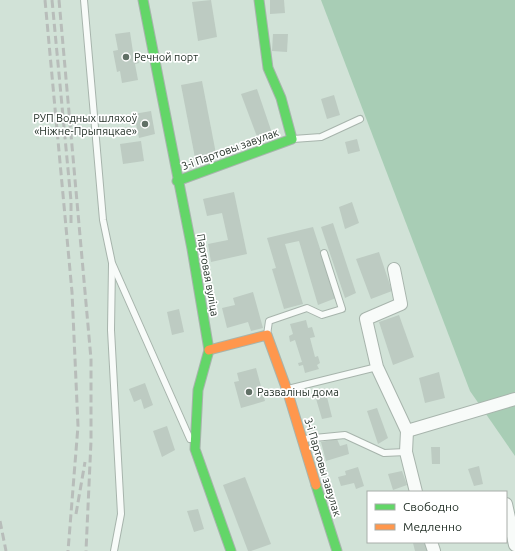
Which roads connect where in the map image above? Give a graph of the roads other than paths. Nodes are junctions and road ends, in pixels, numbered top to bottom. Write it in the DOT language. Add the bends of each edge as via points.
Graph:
graph roads {
  1 [pos="84,0"];
  2 [pos="143,0"];
  3 [pos="260,0"];
  4 [pos="360,119"];
  5 [pos="292,139"];
  6 [pos="178,181"];
  7 [pos="324,253"];
  8 [pos="112,263"];
  9 [pos="394,269"];
  10 [pos="267,335"];
  11 [pos="209,350"];
  12 [pos="377,367"];
  13 [pos="287,390"];
  14 [pos="515,399"];
  15 [pos="407,431"];
  16 [pos="302,440"];
  17 [pos="195,449"];
  18 [pos="406,452"];
  19 [pos="416,491"];
  20 [pos="507,508"];
  21 [pos="515,544"];
  22 [pos="114,551"];
  23 [pos="231,551"];
  24 [pos="336,551"];
  1 -- 8 [label="lane" via="103,220"];
  2 -- 6 [label="street, Партовая вуліца"];
  3 -- 5 [label="street, 3-і Партовы завулак" via="268,68 281,98"];
  4 -- 5 [label="lane" via="321,136"];
  5 -- 6 [label="street, 3-і Партовы завулак"];
  6 -- 11 [label="street, Партовая вуліца"];
  7 -- 10 [label="lane" via="342,309 322,315 307,308 269,321"];
  8 -- 17 [label="lane"];
  8 -- 22 [label="lane" via="110,330 121,514"];
  9 -- 12 [label="street" via="401,304 366,319"];
  10 -- 11 [label="street"];
  10 -- 13 [label="street, 3-і Партовы завулак"];
  11 -- 17 [label="street, Партовая вуліца" via="198,390"];
  12 -- 13 [label="lane"];
  12 -- 15 [label="street"];
  13 -- 16 [label="street, 3-і Партовы завулак"];
  14 -- 15 [label="street"];
  15 -- 18 [label="street"];
  16 -- 18 [label="lane" via="345,435 384,453"];
  16 -- 24 [label="street, 3-і Партовы завулак"];
  17 -- 23 [label="street, Партовая вуліца"];
  18 -- 19 [label="street"];
  20 -- 21 [label="street"];
}
